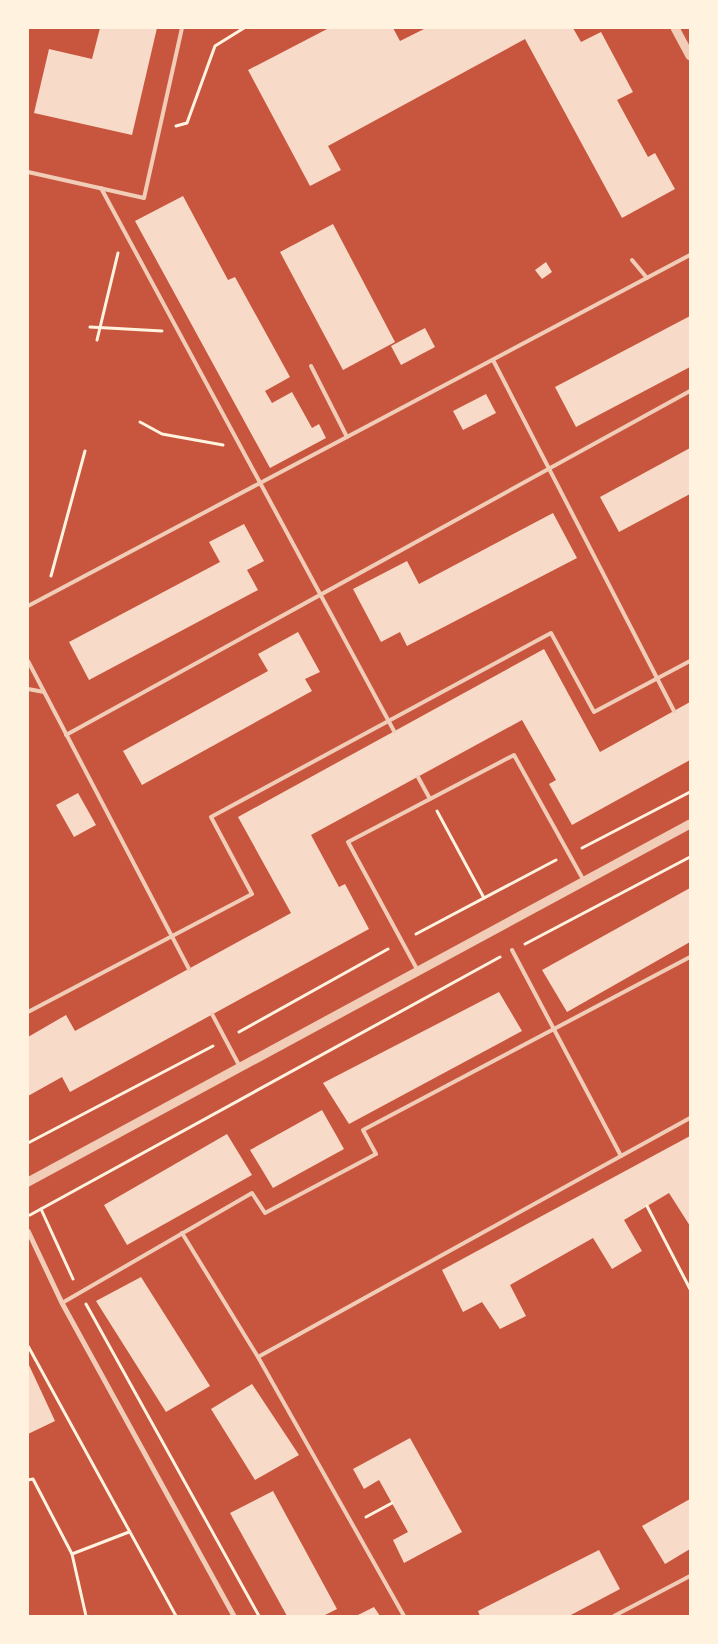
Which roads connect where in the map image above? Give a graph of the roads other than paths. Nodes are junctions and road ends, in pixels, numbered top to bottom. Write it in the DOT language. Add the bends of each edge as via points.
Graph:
graph roads {
  1 [pos="182,28"];
  2 [pos="676,28"];
  3 [pos="690,56"];
  4 [pos="28,172"];
  5 [pos="100,188"];
  6 [pos="690,255"];
  7 [pos="632,260"];
  8 [pos="647,278"];
  9 [pos="493,360"];
  10 [pos="311,366"];
  11 [pos="690,391"];
  12 [pos="347,437"];
  13 [pos="549,469"];
  14 [pos="260,483"];
  15 [pos="320,595"];
  16 [pos="28,606"];
  17 [pos="28,661"];
  18 [pos="690,661"];
  19 [pos="658,678"];
  20 [pos="28,689"];
  21 [pos="44,692"];
  22 [pos="674,711"];
  23 [pos="388,721"];
  24 [pos="394,731"];
  25 [pos="66,735"];
  26 [pos="418,777"];
  27 [pos="430,799"];
  28 [pos="690,824"];
  29 [pos="584,881"];
  30 [pos="171,936"];
  31 [pos="512,950"];
  32 [pos="690,957"];
  33 [pos="188,969"];
  34 [pos="418,970"];
  35 [pos="28,1012"];
  36 [pos="212,1014"];
  37 [pos="553,1030"];
  38 [pos="240,1067"];
  39 [pos="690,1118"];
  40 [pos="621,1156"];
  41 [pos="28,1182"];
  42 [pos="28,1231"];
  43 [pos="182,1233"];
  44 [pos="62,1303"];
  45 [pos="258,1357"];
  46 [pos="690,1576"];
  47 [pos="234,1616"];
  48 [pos="404,1616"];
  49 [pos="614,1616"];
  1 -- 5 [label="lane" via="144,198"];
  2 -- 3 [label="street"];
  4 -- 5 [label="lane"];
  5 -- 14 [label="lane"];
  6 -- 8 [label="lane"];
  7 -- 8 [label="lane"];
  8 -- 9 [label="lane"];
  9 -- 12 [label="lane"];
  9 -- 13 [label="lane"];
  10 -- 12 [label="lane"];
  11 -- 13 [label="lane"];
  12 -- 14 [label="lane"];
  13 -- 15 [label="lane"];
  13 -- 19 [label="lane"];
  14 -- 15 [label="lane"];
  14 -- 16 [label="lane"];
  15 -- 23 [label="lane"];
  15 -- 25 [label="lane"];
  17 -- 21 [label="lane"];
  18 -- 19 [label="lane"];
  19 -- 22 [label="lane"];
  19 -- 23 [label="lane" via="594,712 551,633"];
  20 -- 21 [label="lane"];
  21 -- 25 [label="lane"];
  23 -- 24 [label="lane"];
  23 -- 30 [label="lane" via="211,817 252,894"];
  25 -- 30 [label="lane"];
  26 -- 27 [label="lane"];
  27 -- 29 [label="lane" via="514,755"];
  27 -- 34 [label="lane" via="348,842"];
  28 -- 29 [label="street"];
  29 -- 34 [label="street"];
  30 -- 33 [label="lane"];
  30 -- 35 [label="lane"];
  31 -- 37 [label="lane"];
  32 -- 37 [label="lane"];
  34 -- 38 [label="street"];
  36 -- 38 [label="lane"];
  37 -- 40 [label="lane"];
  37 -- 43 [label="lane" via="363,1130 376,1154 265,1213 252,1193"];
  38 -- 41 [label="street"];
  39 -- 40 [label="lane"];
  40 -- 45 [label="lane"];
  42 -- 44 [label="street"];
  43 -- 44 [label="lane"];
  43 -- 45 [label="lane"];
  44 -- 47 [label="street"];
  45 -- 48 [label="lane"];
  46 -- 49 [label="lane"];
}
